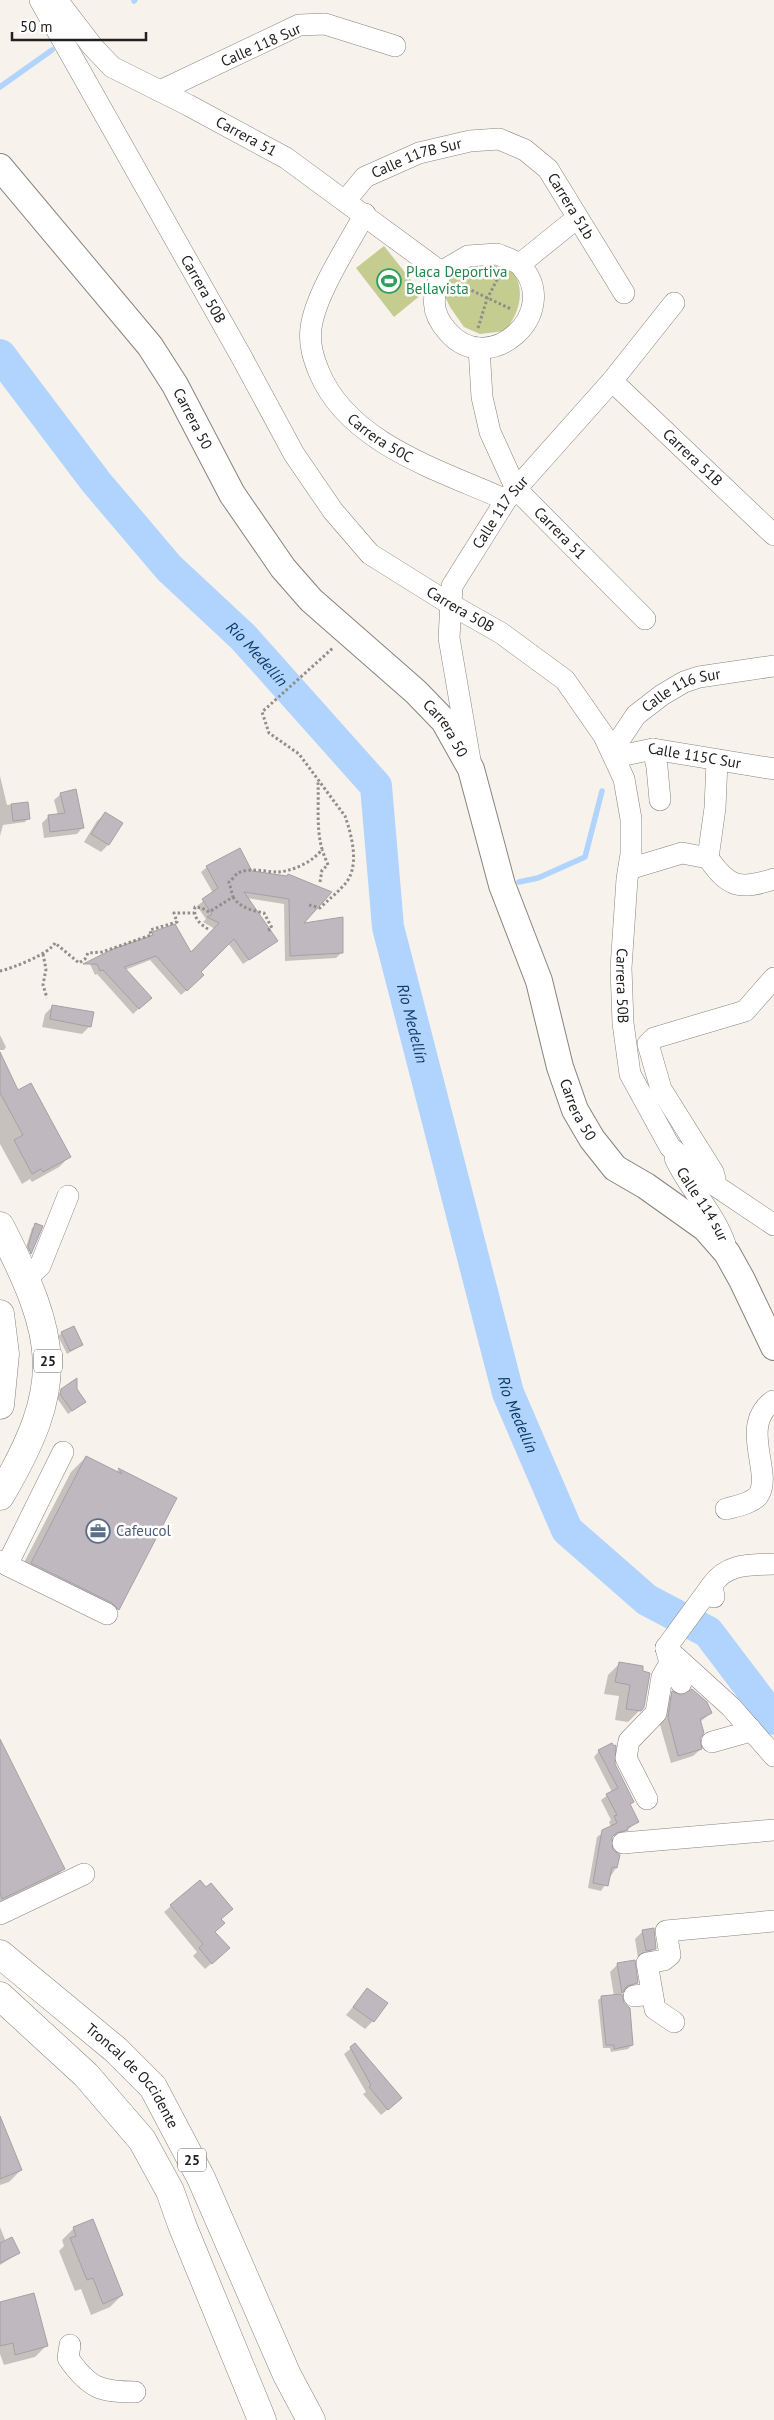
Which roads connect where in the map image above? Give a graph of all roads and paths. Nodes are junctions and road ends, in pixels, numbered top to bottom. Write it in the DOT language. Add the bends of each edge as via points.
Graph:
graph roads {
  1 [pos="40,0"];
  2 [pos="57,0"];
  3 [pos="395,46"];
  4 [pos="160,91"];
  5 [pos="499,139"];
  6 [pos="0,167"];
  7 [pos="346,200"];
  8 [pos="365,214"];
  9 [pos="577,218"];
  10 [pos="512,265"];
  11 [pos="448,277"];
  12 [pos="624,293"];
  13 [pos="487,299"];
  14 [pos="674,303"];
  15 [pos="517,312"];
  16 [pos="478,341"];
  17 [pos="612,381"];
  18 [pos="511,494"];
  19 [pos="774,535"];
  20 [pos="450,604"];
  21 [pos="645,619"];
  22 [pos="334,648"];
  23 [pos="774,666"];
  24 [pos="653,749"];
  25 [pos="613,754"];
  26 [pos="718,761"];
  27 [pos="471,769"];
  28 [pos="774,769"];
  29 [pos="318,781"];
  30 [pos="660,800"];
  31 [pos="322,849"];
  32 [pos="708,858"];
  33 [pos="629,869"];
  34 [pos="774,880"];
  35 [pos="320,882"];
  36 [pos="233,897"];
  37 [pos="309,906"];
  38 [pos="194,914"];
  39 [pos="208,929"];
  40 [pos="267,931"];
  41 [pos="43,954"];
  42 [pos="0,972"];
  43 [pos="774,978"];
  44 [pos="47,998"];
  45 [pos="670,1147"];
  46 [pos="716,1186"];
  47 [pos="68,1196"];
  48 [pos="774,1225"];
  49 [pos="0,1226"];
  50 [pos="732,1263"];
  51 [pos="26,1279"];
  52 [pos="0,1314"];
  53 [pos="774,1347"];
  54 [pos="774,1401"];
  55 [pos="0,1405"];
  56 [pos="63,1452"];
  57 [pos="0,1496"];
  58 [pos="726,1509"];
  59 [pos="4,1563"];
  60 [pos="774,1564"];
  61 [pos="107,1614"];
  62 [pos="668,1656"];
  63 [pos="681,1683"];
  64 [pos="750,1728"];
  65 [pos="712,1742"];
  66 [pos="774,1756"];
  67 [pos="647,1799"];
  68 [pos="774,1830"];
  69 [pos="623,1844"];
  70 [pos="84,1874"];
  71 [pos="774,1921"];
  72 [pos="1,1932"];
  73 [pos="0,1996"];
  74 [pos="674,2022"];
  75 [pos="70,2345"];
  76 [pos="135,2392"];
  77 [pos="262,2420"];
  78 [pos="311,2420"];
  1 -- 20 [label="street, Carrera 50B" via="306,474 352,536 370,554"];
  2 -- 4 [label="street, Carrera 51" via="112,67"];
  3 -- 4 [label="street, Calle 118 Sur" via="325,24 299,25"];
  4 -- 7 [label="street, Carrera 51" via="286,158"];
  5 -- 7 [label="street, Calle 117B Sur" via="470,140 419,153 365,177"];
  5 -- 9 [label="street, Carrera 51b" via="525,150 548,169"];
  6 -- 27 [label="main road, Carrera 50" via="150,346 175,385 232,494 283,568 310,600 416,692 444,721"];
  7 -- 8 [label="street, Carrera 51"];
  8 -- 11 [label="street, Carrera 51"];
  8 -- 18 [label="street, Carrera 50C" via="320,297 311,326 311,352 323,380 344,413 398,451"];
  9 -- 10 [label="street"];
  9 -- 12 [label="street, Carrera 51b"];
  10 -- 11 [label="street" via="497,254 468,256"];
  10 -- 13 [label="path"];
  10 -- 16 [label="street" via="530,281 533,301 528,320 516,336 499,346"];
  11 -- 13 [label="path"];
  11 -- 16 [label="street" via="433,296 438,321 455,340"];
  13 -- 15 [label="path"];
  13 -- 16 [label="path"];
  14 -- 17 [label="street, Calle 117 Sur"];
  16 -- 18 [label="street, Carrera 51" via="482,397"];
  17 -- 18 [label="street, Calle 117 Sur"];
  17 -- 19 [label="street, Carrera 51B"];
  18 -- 20 [label="street, Calle 117 Sur" via="452,586"];
  18 -- 21 [label="street, Carrera 51"];
  20 -- 25 [label="street, Carrera 50B" via="501,633 565,680 593,718"];
  20 -- 27 [label="street, Calle 117 Sur" via="449,638"];
  22 -- 29 [label="path" via="262,712 269,733 299,754"];
  23 -- 25 [label="street, Calle 116 Sur" via="684,682 636,715"];
  24 -- 25 [label="street, Calle 115C Sur"];
  24 -- 26 [label="street, Calle 115C Sur"];
  24 -- 30 [label="street"];
  25 -- 33 [label="street, Carrera 50B" via="624,779 631,819"];
  26 -- 28 [label="street, Calle 115C Sur"];
  26 -- 32 [label="street"];
  27 -- 50 [label="main road, Carrera 50" via="502,885 538,981 574,1110 615,1168 705,1228"];
  29 -- 31 [label="path" via="320,817 317,832"];
  29 -- 37 [label="path" via="345,816 354,857 344,886 320,908"];
  31 -- 35 [label="path" via="328,864 322,870"];
  31 -- 36 [label="path" via="305,863 279,872 238,873 230,882"];
  32 -- 33 [label="street" via="682,853"];
  32 -- 34 [label="street" via="719,873 736,885 750,887"];
  33 -- 45 [label="street, Carrera 50B" via="621,968 627,1066"];
  36 -- 38 [label="path" via="210,912 195,908"];
  36 -- 40 [label="path" via="255,912 264,913 272,928"];
  38 -- 39 [label="path"];
  38 -- 41 [label="path" via="174,913 177,922 150,930 151,935 88,953 79,963 55,942"];
  41 -- 42 [label="path"];
  41 -- 44 [label="path" via="46,969 42,985"];
  43 -- 46 [label="street" via="745,1011 654,1038 648,1044 661,1089 713,1172"];
  45 -- 46 [label="street, Carrera 50B"];
  45 -- 50 [label="street, Calle 114 sur" via="681,1171 719,1226"];
  46 -- 48 [label="street, Carrera 50B"];
  47 -- 51 [label="street" via="40,1266"];
  49 -- 51 [label="highway, 25"];
  50 -- 53 [label="main road, Carrera 50"];
  51 -- 57 [label="highway, 25" via="43,1328 48,1363 47,1388 21,1460"];
  52 -- 55 [label="highway" via="5,1354"];
  54 -- 58 [label="street" via="763,1408 760,1418 766,1483 760,1496"];
  56 -- 59 [label="street"];
  59 -- 61 [label="street"];
  60 -- 62 [label="street" via="732,1566 718,1575 708,1596"];
  62 -- 63 [label="street"];
  62 -- 64 [label="street" via="702,1678"];
  62 -- 67 [label="street" via="656,1713 629,1741 626,1758"];
  64 -- 65 [label="street" via="744,1733"];
  64 -- 66 [label="street"];
  68 -- 69 [label="street"];
  70 -- 72 [label="street"];
  71 -- 74 [label="street" via="666,1931 670,1955 664,1960 648,1963 643,1995"];
  72 -- 78 [label="highway, Troncal de Occidente / 25" via="154,2087 197,2170 286,2375"];
  73 -- 77 [label="highway, Troncal de Occidente / 25" via="86,2075 137,2133 154,2158"];
  75 -- 76 [label="street" via="68,2358 86,2382 101,2390"];
}
